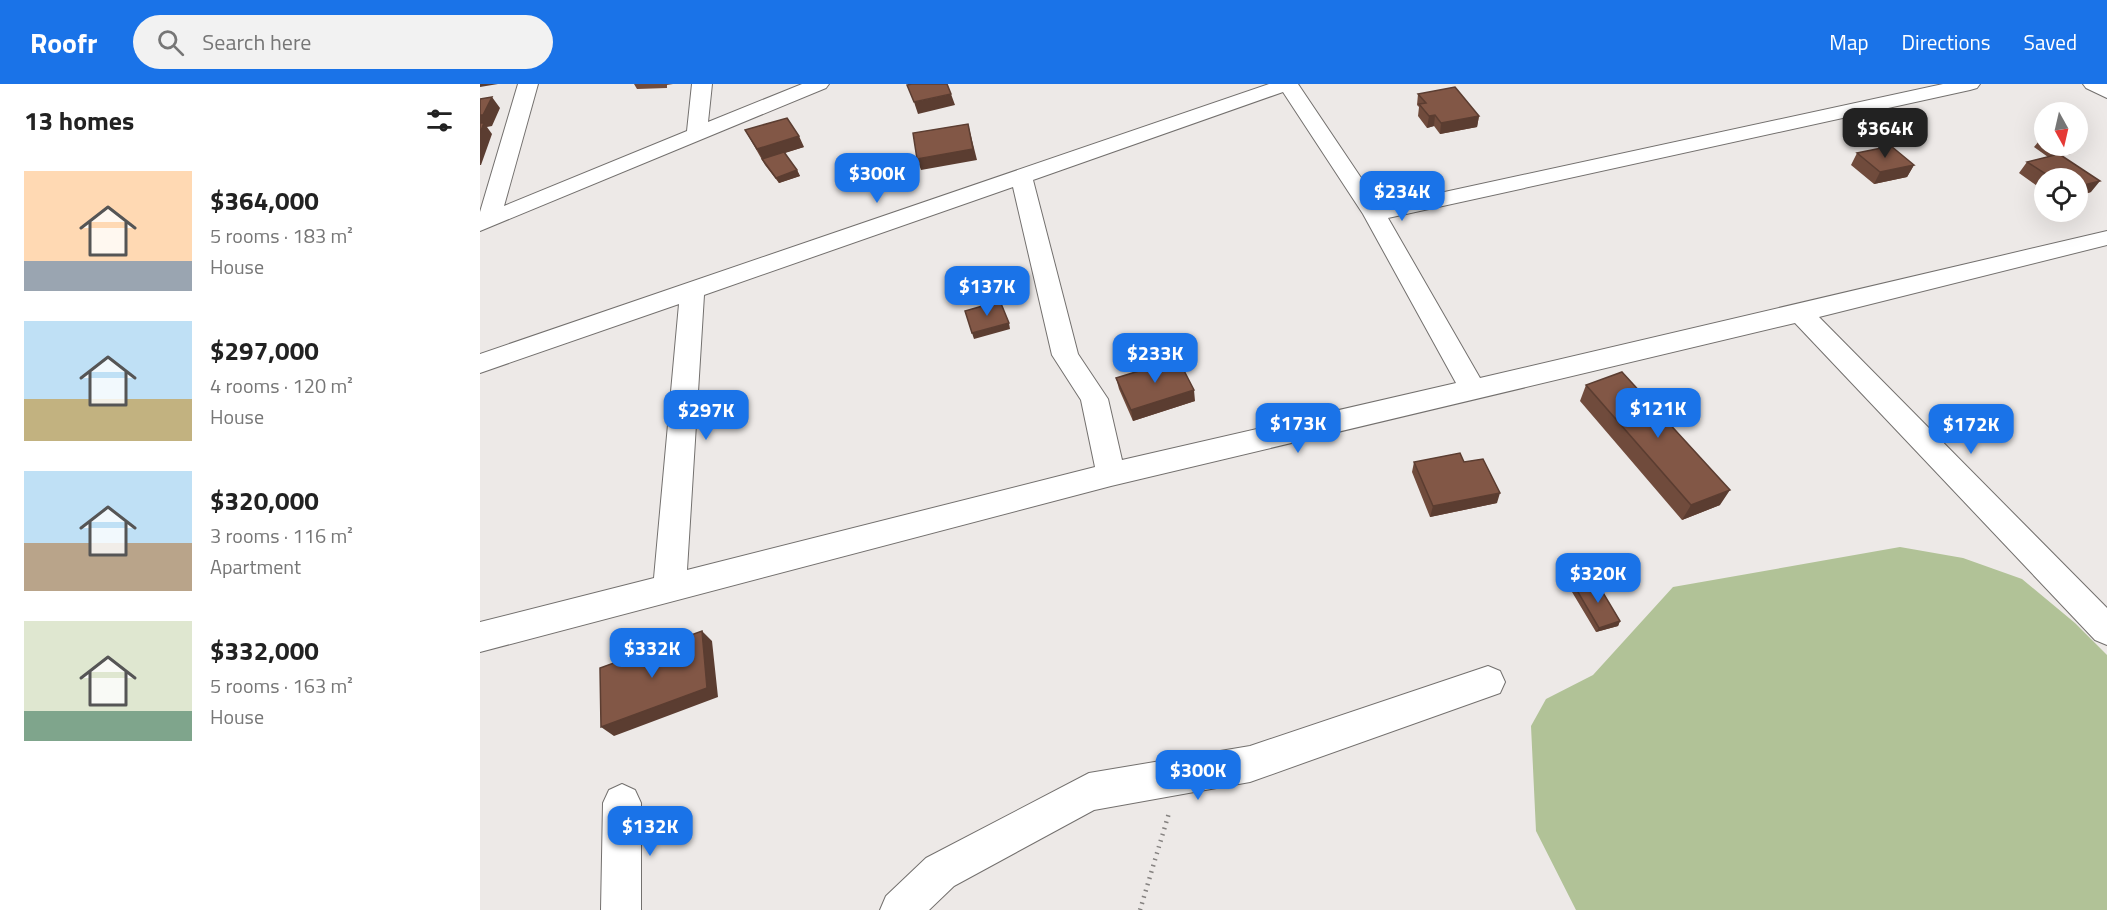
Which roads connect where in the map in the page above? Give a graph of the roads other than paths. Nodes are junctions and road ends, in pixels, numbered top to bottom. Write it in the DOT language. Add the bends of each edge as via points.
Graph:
graph roads {
  1 [pos="528,84"];
  2 [pos="702,84"];
  3 [pos="819,84"];
  4 [pos="1288,84"];
  5 [pos="1970,84"];
  6 [pos="2093,84"];
  7 [pos="2107,92"];
  8 [pos="697,132"];
  9 [pos="1021,176"];
  10 [pos="1374,214"];
  11 [pos="485,222"];
  12 [pos="2107,238"];
  13 [pos="692,290"];
  14 [pos="1800,313"];
  15 [pos="480,364"];
  16 [pos="1472,388"];
  17 [pos="1111,474"];
  18 [pos="669,588"];
  19 [pos="2107,630"];
  20 [pos="480,637"];
  21 [pos="1488,682"];
  22 [pos="622,803"];
  23 [pos="621,910"];
  24 [pos="900,910"];
  1 -- 11 [label="street"];
  2 -- 8 [label="street"];
  3 -- 8 [label="street"];
  4 -- 9 [label="street"];
  4 -- 10 [label="street"];
  5 -- 10 [label="street"];
  6 -- 7 [label="street"];
  8 -- 11 [label="street"];
  9 -- 13 [label="street"];
  9 -- 17 [label="street" via="1065,355 1094,399"];
  10 -- 16 [label="street"];
  12 -- 14 [label="street"];
  13 -- 15 [label="street"];
  13 -- 18 [label="street"];
  14 -- 16 [label="street"];
  14 -- 19 [label="street"];
  16 -- 17 [label="street"];
  17 -- 18 [label="street"];
  18 -- 20 [label="street"];
  21 -- 24 [label="street" via="1250,764 1089,792 940,872"];
  22 -- 23 [label="street"];
}
